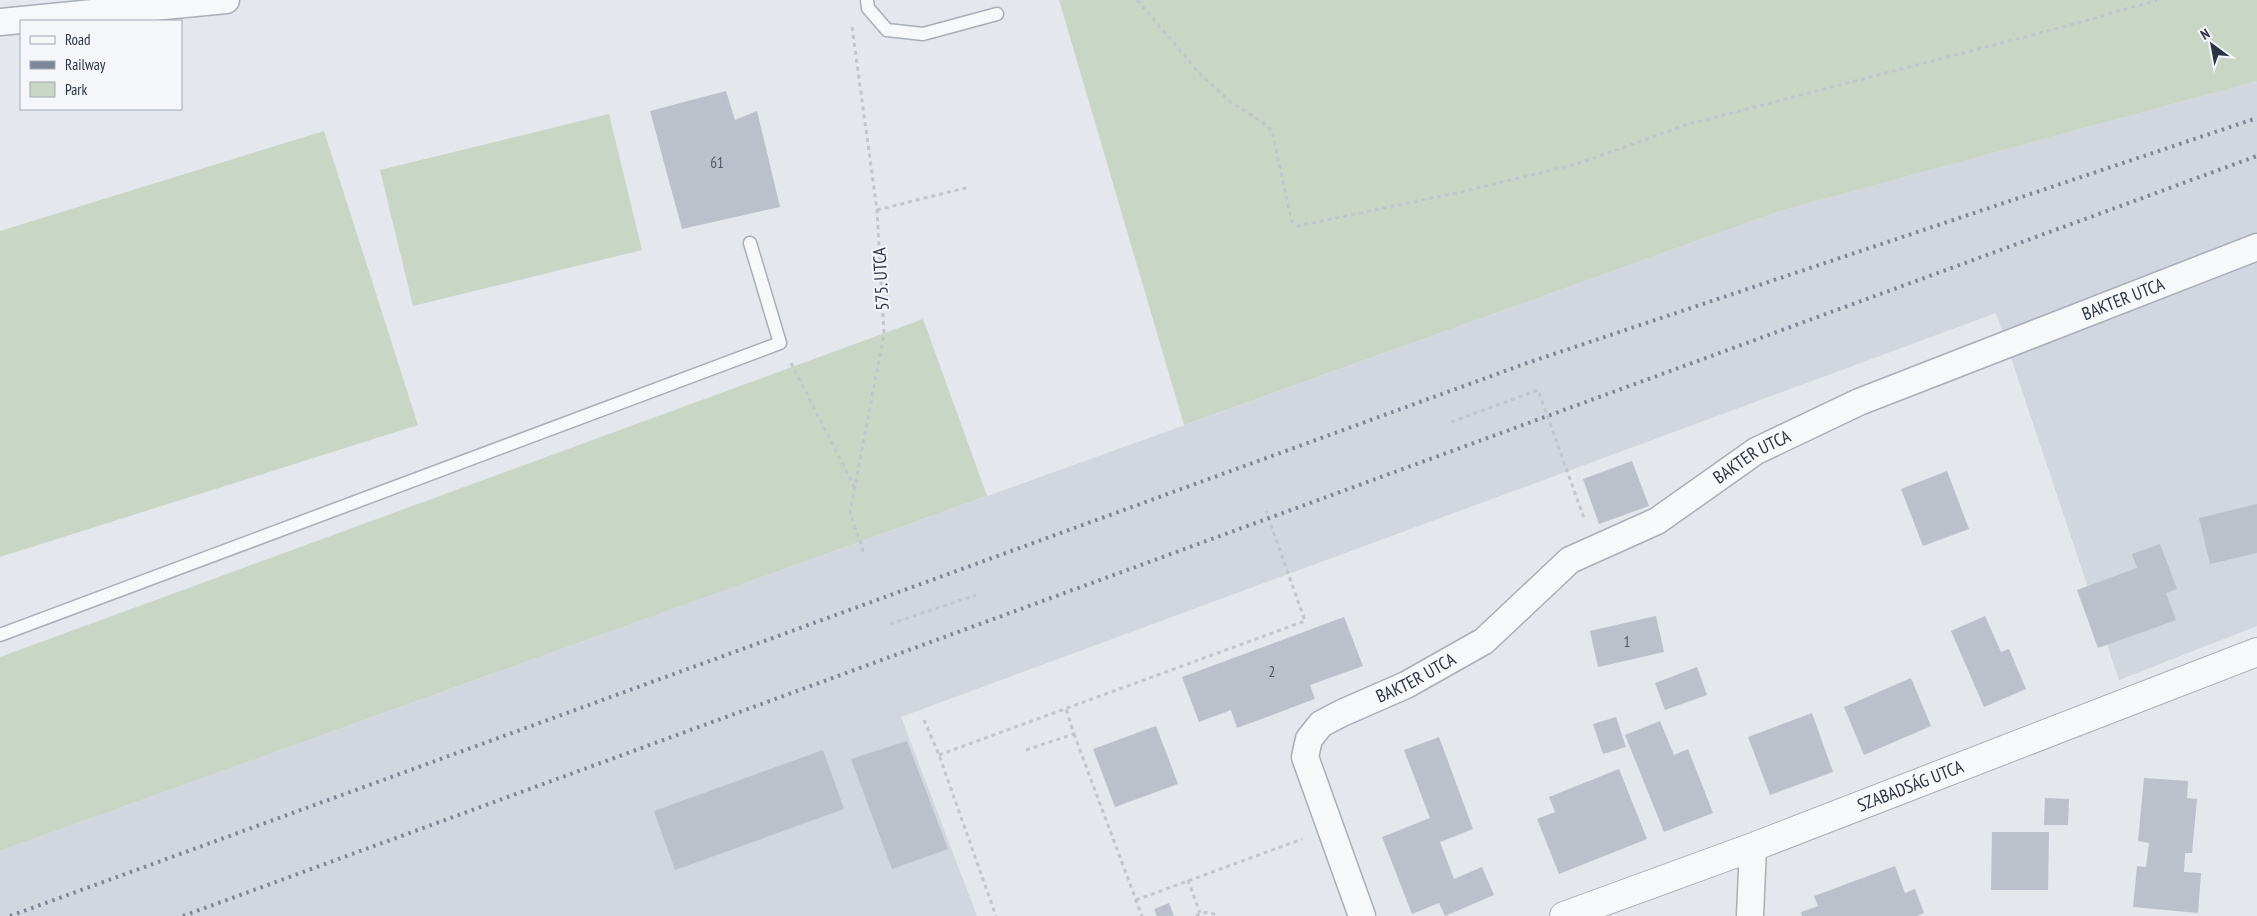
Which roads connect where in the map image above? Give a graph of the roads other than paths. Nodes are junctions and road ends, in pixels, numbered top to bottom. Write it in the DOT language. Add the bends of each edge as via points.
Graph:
graph roads {
  1 [pos="226,0"];
  2 [pos="867,0"];
  3 [pos="997,14"];
  4 [pos="20,20"];
  5 [pos="21,20"];
  6 [pos="0,22"];
  7 [pos="750,242"];
  8 [pos="2257,247"];
  9 [pos="0,636"];
  10 [pos="2257,652"];
  11 [pos="1753,847"];
  12 [pos="1362,916"];
  13 [pos="1564,916"];
  14 [pos="1750,916"];
  1 -- 5 [label="street"];
  2 -- 3 [label="lane" via="868,8 887,30 923,34"];
  4 -- 6 [label="street"];
  7 -- 9 [label="lane" via="780,343"];
  8 -- 12 [label="street, BAKTER UTCA" via="1859,402 1756,451 1657,520 1570,560 1484,641 1406,685 1321,724 1309,739 1305,757"];
  10 -- 11 [label="street, SZABADSÁG UTCA"];
  11 -- 13 [label="street, SZABADSÁG UTCA"];
  11 -- 14 [label="street"];
}
